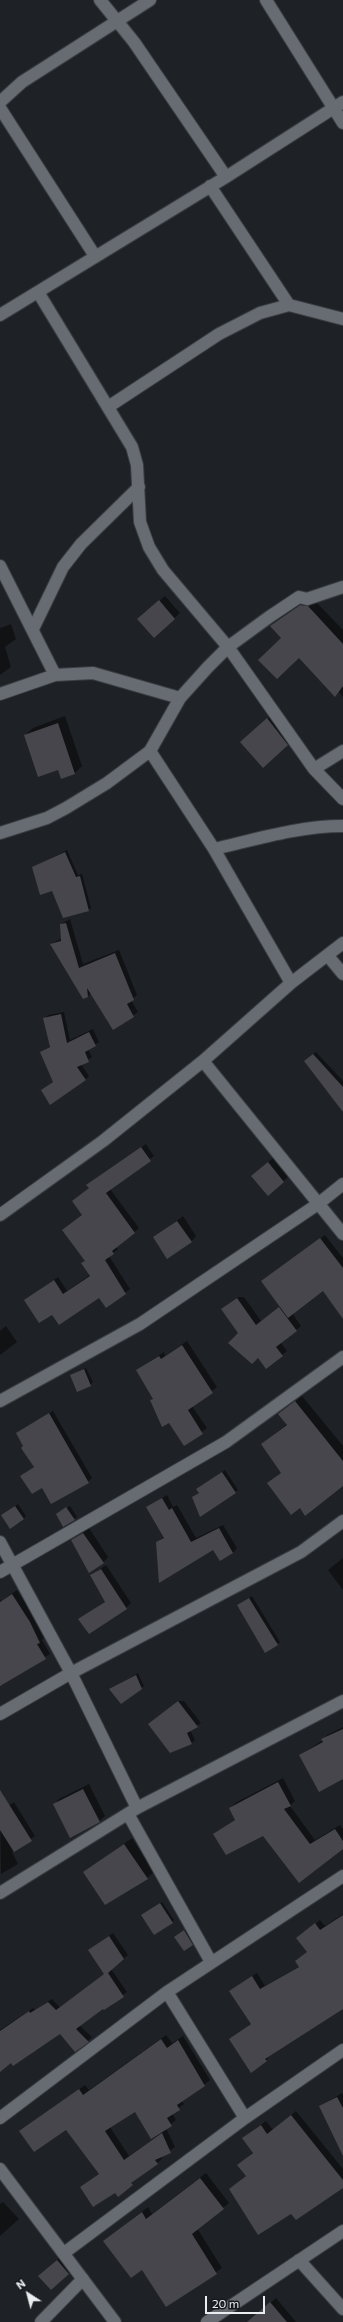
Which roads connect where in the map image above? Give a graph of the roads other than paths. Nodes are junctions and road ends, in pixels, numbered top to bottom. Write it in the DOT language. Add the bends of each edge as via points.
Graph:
graph roads {
  1 [pos="100,0"];
  2 [pos="150,0"];
  3 [pos="266,0"];
  4 [pos="116,22"];
  5 [pos="0,102"];
  6 [pos="338,105"];
  7 [pos="0,108"];
  8 [pos="343,123"];
  9 [pos="226,177"];
  10 [pos="210,186"];
  11 [pos="95,256"];
  12 [pos="38,292"];
  13 [pos="289,305"];
  14 [pos="0,315"];
  15 [pos="343,319"];
  16 [pos="108,408"];
  17 [pos="139,488"];
  18 [pos="0,566"];
  19 [pos="343,587"];
  20 [pos="33,629"];
  21 [pos="228,647"];
  22 [pos="55,675"];
  23 [pos="0,694"];
  24 [pos="180,698"];
  25 [pos="150,751"];
  26 [pos="343,751"];
  27 [pos="314,769"];
  28 [pos="343,799"];
  29 [pos="343,826"];
  30 [pos="0,833"];
  31 [pos="214,849"];
  32 [pos="343,943"];
  33 [pos="328,956"];
  34 [pos="343,974"];
  35 [pos="291,983"];
  36 [pos="203,1061"];
  37 [pos="343,1184"];
  38 [pos="318,1204"];
  39 [pos="0,1215"];
  40 [pos="343,1234"];
  41 [pos="343,1357"];
  42 [pos="0,1401"];
  43 [pos="343,1522"];
  44 [pos="0,1542"];
  45 [pos="12,1566"];
  46 [pos="0,1572"];
  47 [pos="71,1673"];
  48 [pos="343,1701"];
  49 [pos="0,1714"];
  50 [pos="133,1811"];
  51 [pos="343,1876"];
  52 [pos="0,1893"];
  53 [pos="211,1962"];
  54 [pos="167,1992"];
  55 [pos="343,2050"];
  56 [pos="0,2118"];
  57 [pos="244,2118"];
  58 [pos="0,2169"];
  59 [pos="343,2231"];
  60 [pos="64,2253"];
  61 [pos="299,2260"];
  62 [pos="83,2279"];
  63 [pos="343,2309"];
  64 [pos="40,2322"];
  65 [pos="115,2322"];
  66 [pos="207,2322"];
  1 -- 4 [label="street"];
  2 -- 4 [label="street"];
  3 -- 6 [label="street"];
  4 -- 5 [label="street" via="22,82"];
  4 -- 9 [label="street" via="134,42"];
  6 -- 8 [label="street"];
  6 -- 9 [label="street"];
  7 -- 11 [label="street"];
  9 -- 10 [label="street"];
  10 -- 11 [label="street"];
  10 -- 13 [label="street"];
  11 -- 12 [label="street"];
  12 -- 14 [label="street"];
  12 -- 16 [label="street"];
  13 -- 15 [label="street"];
  13 -- 16 [label="street" via="260,313 219,334"];
  16 -- 17 [label="street" via="132,447 138,465"];
  17 -- 20 [label="street" via="81,544 63,567"];
  17 -- 21 [label="street" via="140,522 149,547 163,570"];
  18 -- 20 [label="street"];
  19 -- 21 [label="street" via="299,598"];
  20 -- 22 [label="street"];
  21 -- 24 [label="street"];
  21 -- 27 [label="street"];
  22 -- 23 [label="street"];
  22 -- 24 [label="street" via="92,673"];
  24 -- 25 [label="street"];
  25 -- 30 [label="street" via="66,808 47,818"];
  25 -- 31 [label="street"];
  26 -- 27 [label="street"];
  27 -- 28 [label="street"];
  29 -- 31 [label="street" via="293,830"];
  31 -- 35 [label="street"];
  32 -- 33 [label="street"];
  33 -- 34 [label="street"];
  33 -- 35 [label="street"];
  35 -- 36 [label="street"];
  36 -- 38 [label="street"];
  36 -- 39 [label="street" via="103,1141"];
  37 -- 38 [label="street"];
  38 -- 40 [label="street"];
  38 -- 42 [label="street" via="140,1324"];
  41 -- 45 [label="street" via="226,1442"];
  43 -- 47 [label="street" via="301,1552"];
  44 -- 45 [label="street"];
  45 -- 46 [label="street"];
  45 -- 47 [label="street"];
  47 -- 49 [label="street"];
  47 -- 50 [label="street"];
  48 -- 50 [label="street"];
  50 -- 52 [label="street"];
  50 -- 53 [label="street"];
  51 -- 53 [label="street"];
  53 -- 54 [label="street"];
  54 -- 56 [label="street"];
  54 -- 57 [label="street"];
  55 -- 57 [label="street"];
  57 -- 60 [label="street"];
  58 -- 60 [label="street"];
  59 -- 61 [label="street"];
  60 -- 62 [label="street"];
  61 -- 63 [label="street"];
  61 -- 66 [label="street"];
  62 -- 64 [label="street"];
  62 -- 65 [label="street"];
}
